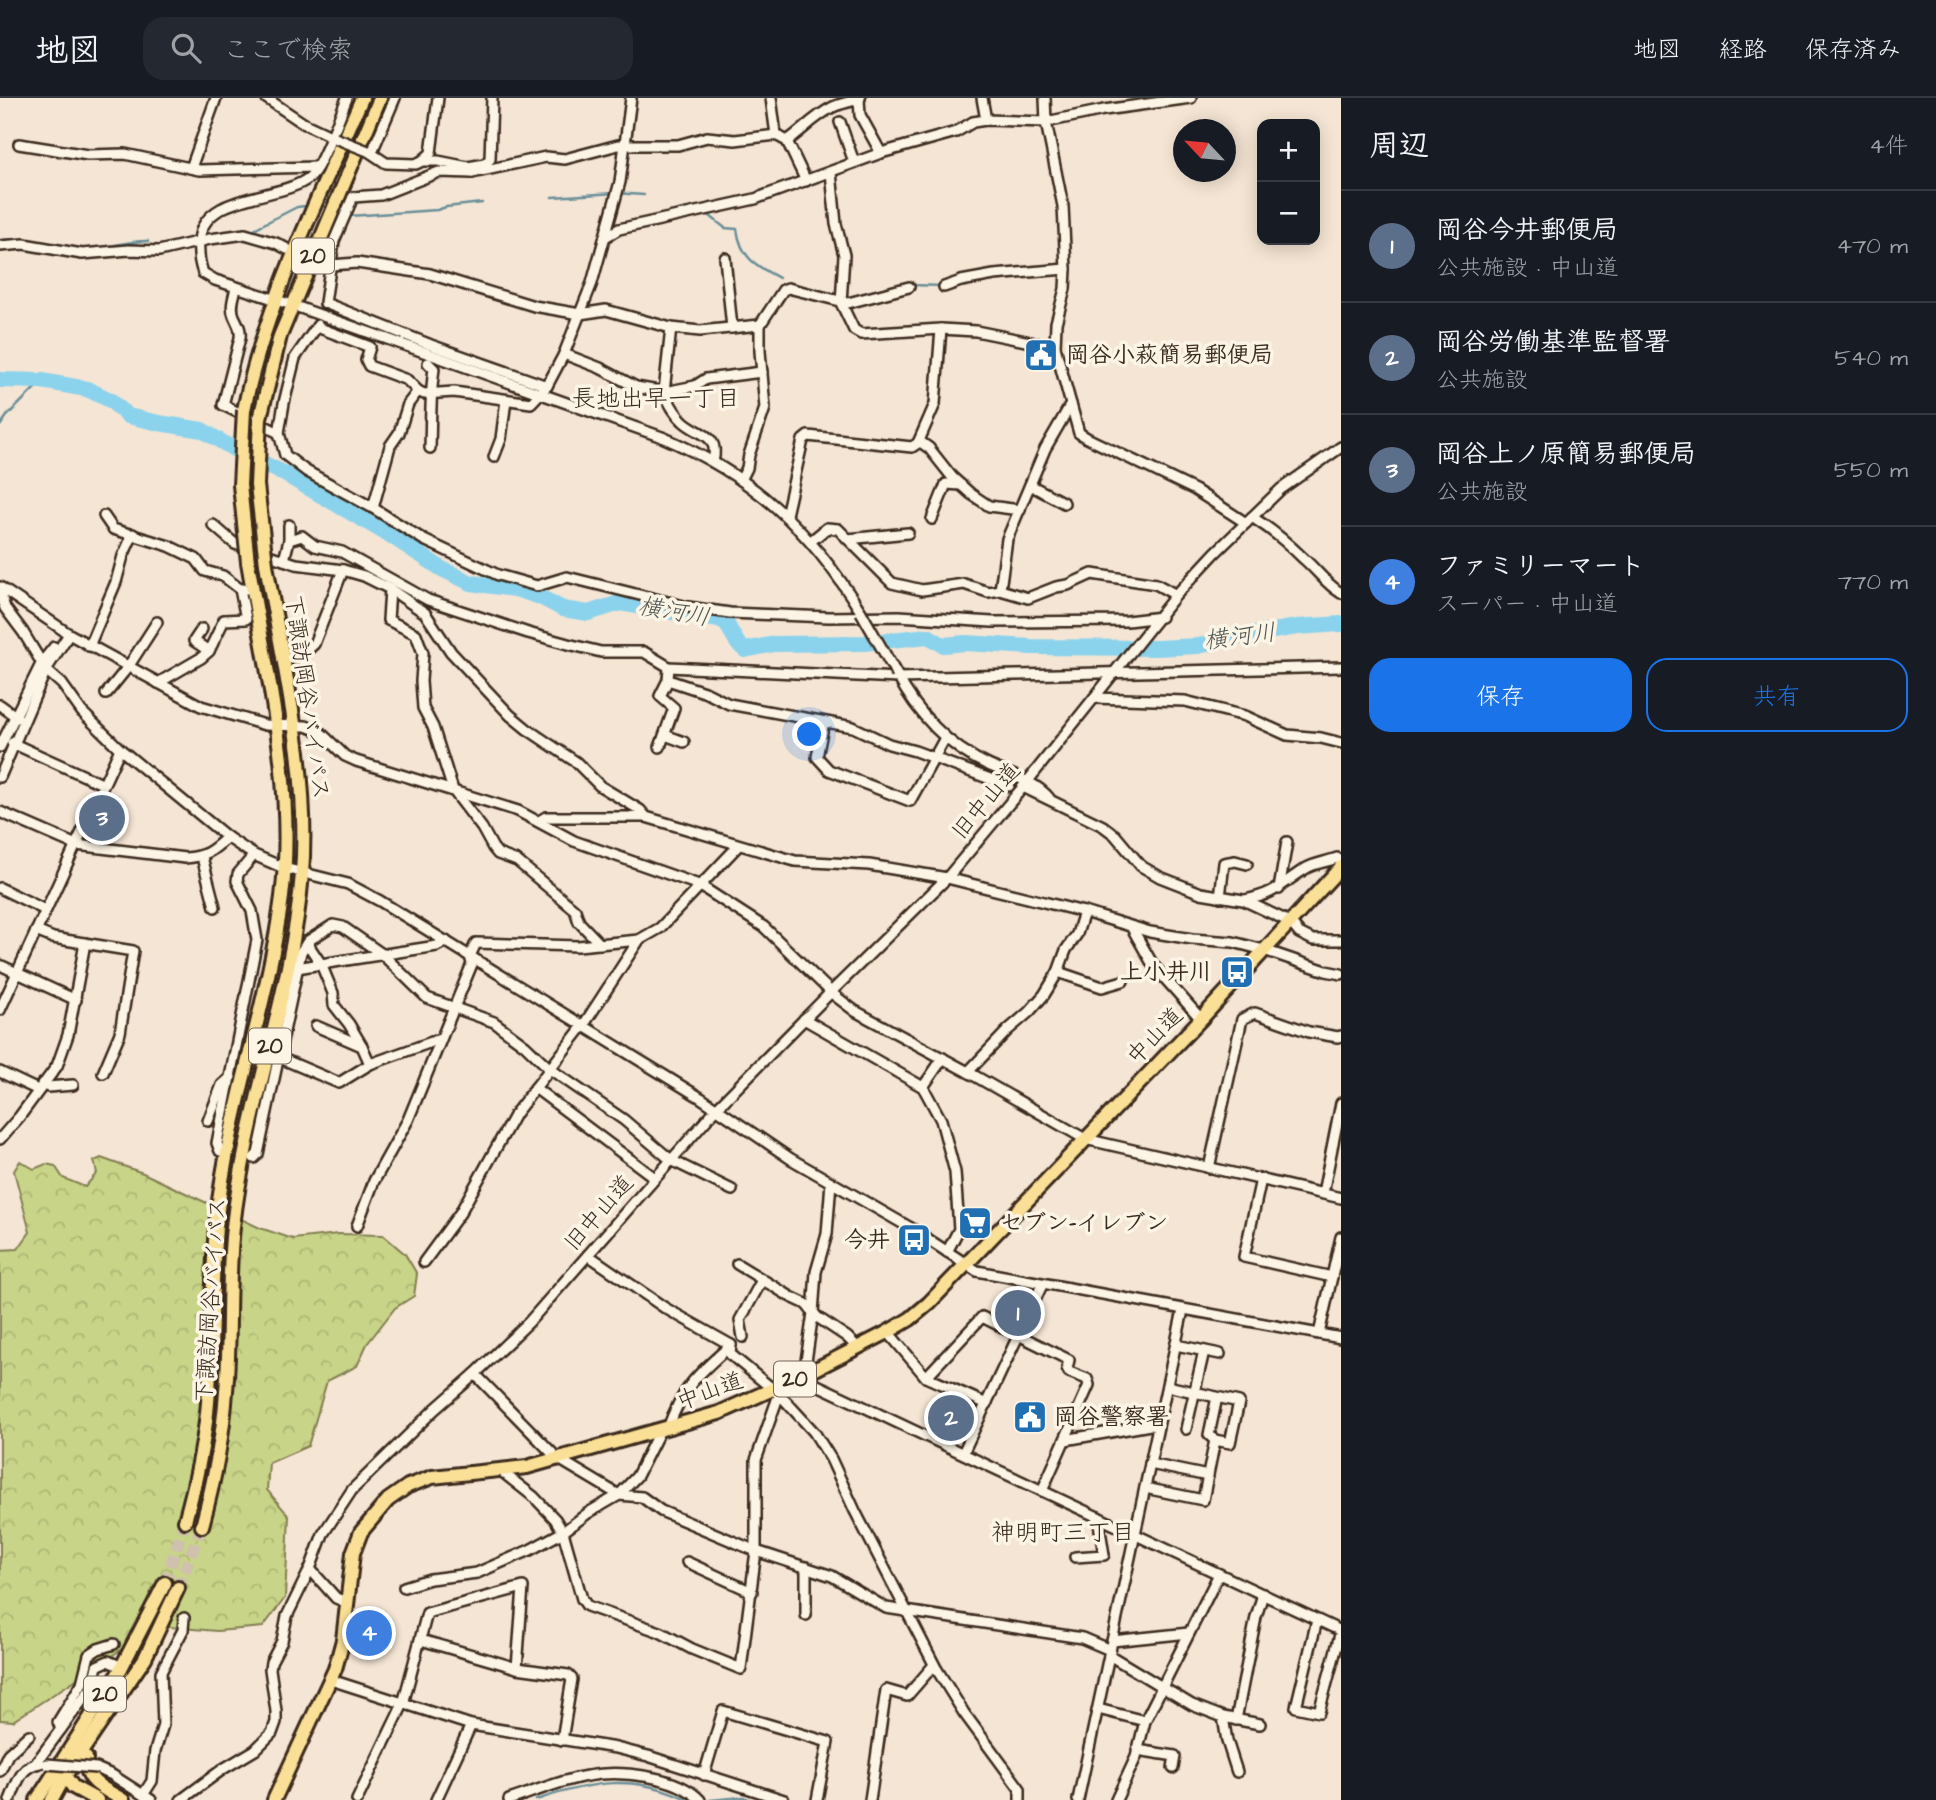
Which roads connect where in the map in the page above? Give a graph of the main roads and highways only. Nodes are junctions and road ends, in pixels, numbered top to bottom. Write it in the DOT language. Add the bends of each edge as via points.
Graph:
graph roads {
  1 [pos="362,98"];
  2 [pos="380,98"];
  3 [pos="1341,867"];
  4 [pos="185,1521"];
  5 [pos="202,1526"];
  6 [pos="165,1583"];
  7 [pos="178,1588"];
  8 [pos="148,1617"];
  9 [pos="118,1699"];
  10 [pos="65,1776"];
  11 [pos="37,1800"];
  12 [pos="44,1800"];
  13 [pos="52,1800"];
  14 [pos="97,1800"];
  15 [pos="117,1800"];
  16 [pos="123,1800"];
  17 [pos="274,1800"];
  1 -- 4 [label="highway, 下諏訪岡谷バイパス / 20, bridge" via="275,301 244,410 240,485 248,562 246,589 279,737 284,868 267,974 223,1176 207,1412"];
  2 -- 5 [label="highway, 下諏訪岡谷バイパス / 20, bridge" via="280,336 260,418 257,485 293,724 302,809 302,873 233,1227 227,1390"];
  3 -- 17 [label="highway, 中山道 / 20" via="911,1319 776,1393 719,1413 500,1471 432,1477 388,1500 361,1532 353,1553 341,1650"];
  6 -- 8 [label="highway, 20"];
  7 -- 9 [label="highway, 20" via="145,1658"];
  8 -- 10 [label="highway" via="141,1642 74,1753"];
  8 -- 11 [label="highway, 20" via="122,1667"];
  9 -- 10 [label="highway, 20"];
  9 -- 16 [label="highway" via="85,1762 92,1780"];
  10 -- 12 [label="highway"];
  10 -- 13 [label="highway, 20"];
  10 -- 14 [label="highway" via="73,1787"];
  10 -- 15 [label="highway"];
}
